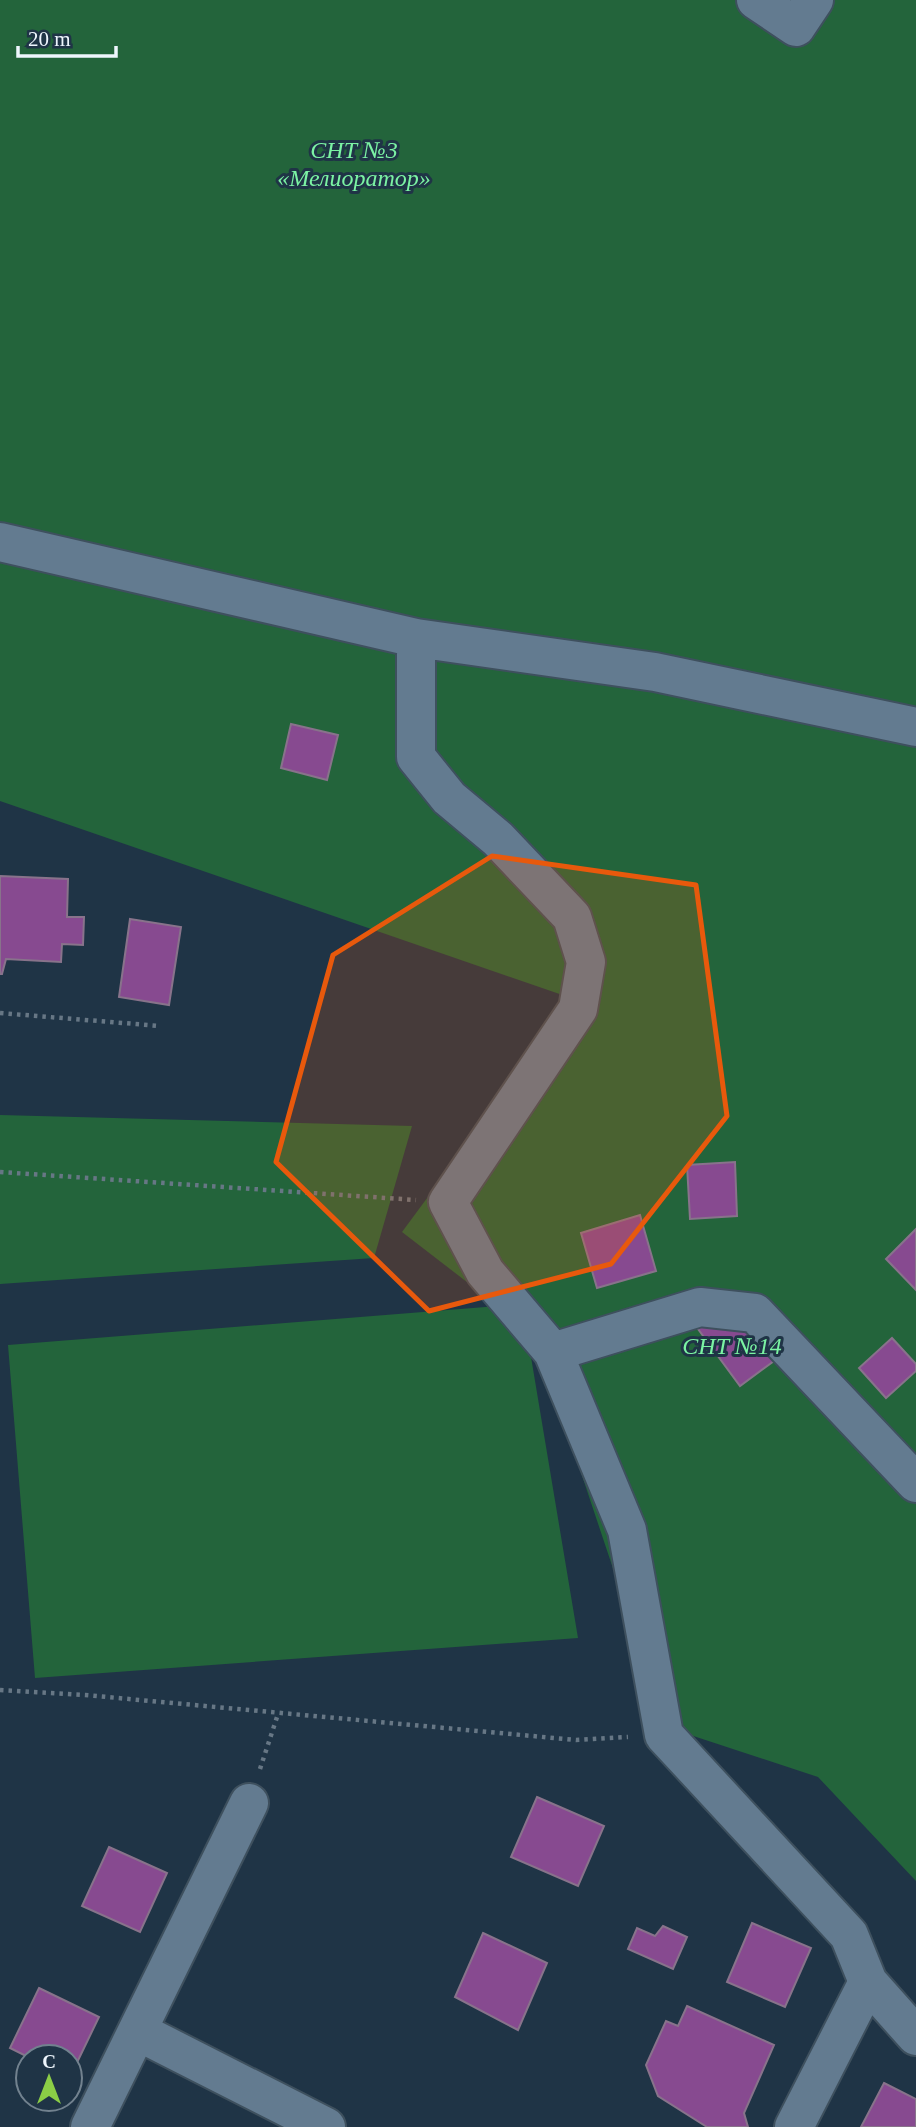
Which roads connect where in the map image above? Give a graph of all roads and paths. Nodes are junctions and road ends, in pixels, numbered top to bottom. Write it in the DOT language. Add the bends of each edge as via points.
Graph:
graph roads {
  1 [pos="756,0"];
  2 [pos="805,13"];
  3 [pos="0,542"];
  4 [pos="416,638"];
  5 [pos="916,727"];
  6 [pos="0,1013"];
  7 [pos="160,1026"];
  8 [pos="0,1172"];
  9 [pos="448,1202"];
  10 [pos="553,1352"];
  11 [pos="916,1483"];
  12 [pos="0,1690"];
  13 [pos="278,1713"];
  14 [pos="664,1735"];
  15 [pos="248,1803"];
  16 [pos="868,1983"];
  17 [pos="137,2031"];
  18 [pos="916,2036"];
  19 [pos="90,2127"];
  20 [pos="326,2127"];
  21 [pos="794,2127"];
  1 -- 2 [label="street"];
  3 -- 4 [label="street"];
  4 -- 5 [label="street" via="654,672"];
  4 -- 9 [label="street" via="416,757 449,798 498,839 572,917 586,962 578,1009"];
  6 -- 7 [label="path"];
  8 -- 9 [label="path"];
  9 -- 10 [label="street" via="485,1272"];
  10 -- 11 [label="street" via="700,1307 755,1313"];
  10 -- 14 [label="street" via="627,1530"];
  12 -- 13 [label="path"];
  13 -- 14 [label="path" via="576,1740"];
  13 -- 15 [label="path"];
  14 -- 16 [label="street" via="849,1935"];
  15 -- 17 [label="street"];
  16 -- 18 [label="street"];
  16 -- 21 [label="street"];
  17 -- 19 [label="street"];
  17 -- 20 [label="street"];
}
